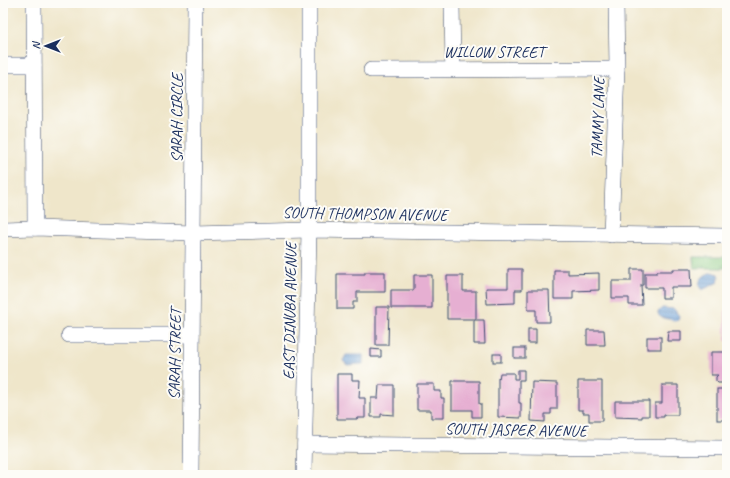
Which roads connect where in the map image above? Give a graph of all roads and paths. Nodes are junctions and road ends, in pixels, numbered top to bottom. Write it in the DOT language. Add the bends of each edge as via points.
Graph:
graph roads {
  1 [pos="34,3"];
  2 [pos="195,3"];
  3 [pos="309,3"];
  4 [pos="452,3"];
  5 [pos="616,3"];
  6 [pos="34,65"];
  7 [pos="3,66"];
  8 [pos="617,69"];
  9 [pos="370,70"];
  10 [pos="453,70"];
  11 [pos="35,228"];
  12 [pos="3,229"];
  13 [pos="309,230"];
  14 [pos="194,233"];
  15 [pos="611,235"];
  16 [pos="727,236"];
  17 [pos="69,335"];
  18 [pos="192,335"];
  19 [pos="305,444"];
  20 [pos="727,448"];
  21 [pos="191,475"];
  22 [pos="304,475"];
  1 -- 6 [label="street"];
  2 -- 14 [label="street, SARAH CIRCLE"];
  3 -- 13 [label="street, EAST DINUBA AVENUE"];
  4 -- 10 [label="street"];
  5 -- 8 [label="street, TAMMY LANE"];
  6 -- 7 [label="street"];
  6 -- 11 [label="street"];
  8 -- 10 [label="street, WILLOW STREET"];
  8 -- 15 [label="street, TAMMY LANE"];
  9 -- 10 [label="street, WILLOW STREET"];
  11 -- 12 [label="street, SOUTH THOMPSON AVENUE"];
  11 -- 14 [label="street, SOUTH THOMPSON AVENUE"];
  13 -- 14 [label="street, SOUTH THOMPSON AVENUE"];
  13 -- 15 [label="street, SOUTH THOMPSON AVENUE"];
  13 -- 19 [label="street, EAST DINUBA AVENUE"];
  14 -- 18 [label="street, SARAH STREET"];
  15 -- 16 [label="street, SOUTH THOMPSON AVENUE"];
  17 -- 18 [label="street"];
  18 -- 21 [label="street, SARAH STREET"];
  19 -- 20 [label="street, SOUTH JASPER AVENUE"];
  19 -- 22 [label="street, EAST DINUBA AVENUE"];
}
